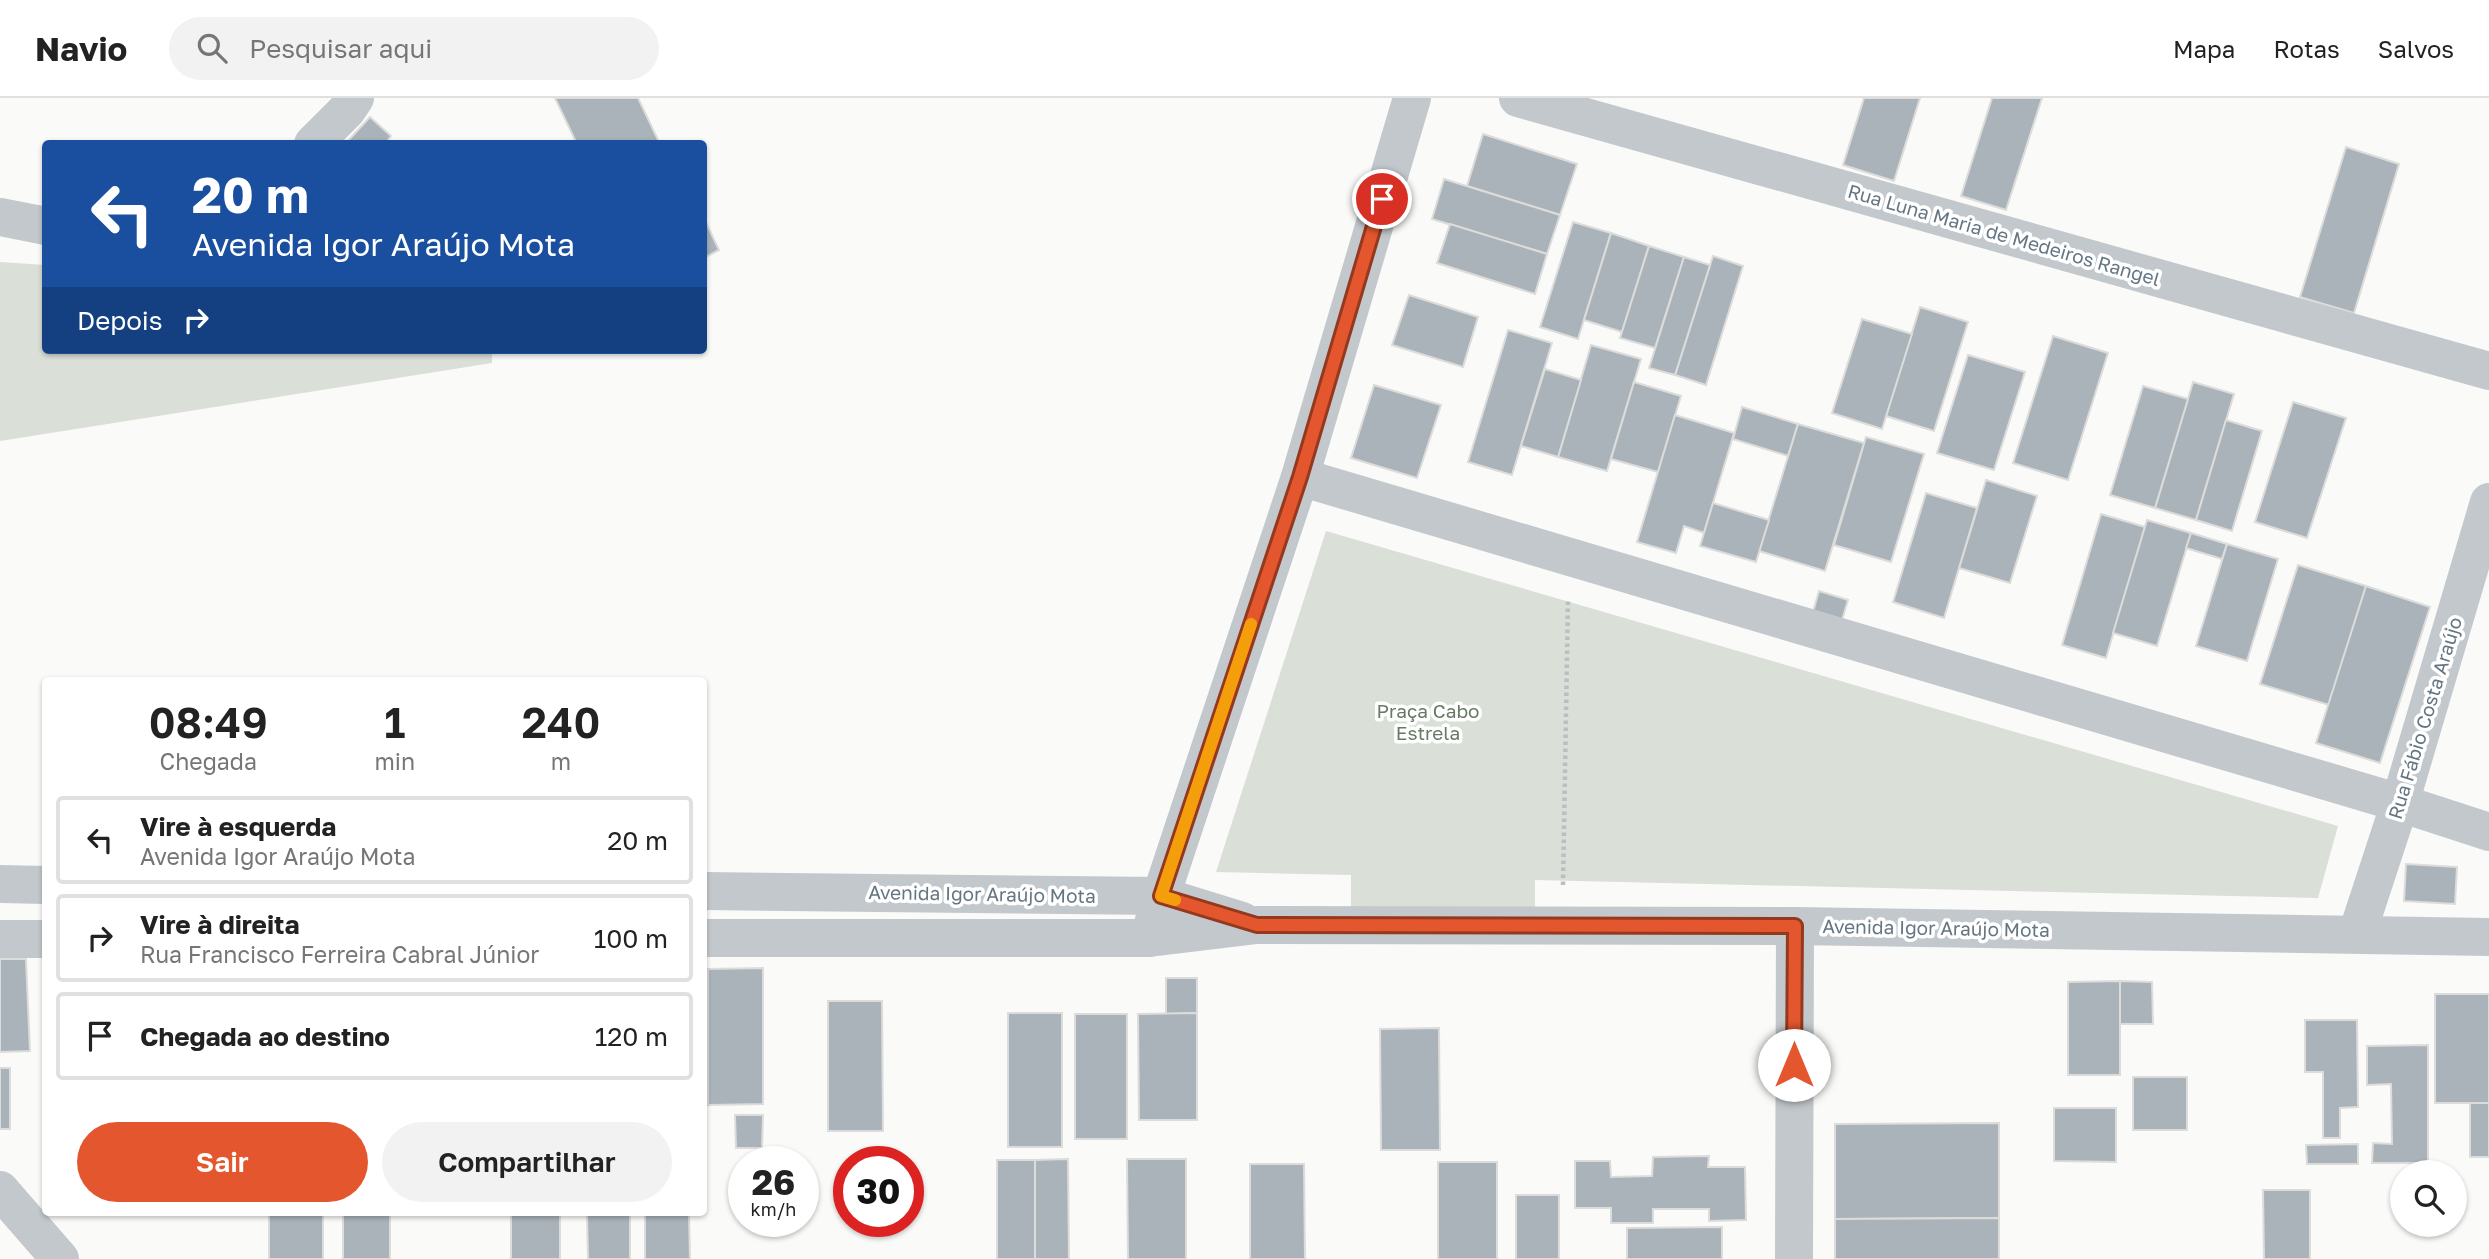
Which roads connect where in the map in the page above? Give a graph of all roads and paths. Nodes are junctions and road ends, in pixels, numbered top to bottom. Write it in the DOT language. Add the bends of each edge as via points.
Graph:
graph roads {
  1 [pos="355,98"];
  2 [pos="1412,98"];
  3 [pos="1518,98"];
  4 [pos="317,140"];
  5 [pos="0,217"];
  6 [pos="42,225"];
  7 [pos="2489,371"];
  8 [pos="1300,477"];
  9 [pos="2489,502"];
  10 [pos="1569,556"];
  11 [pos="2400,803"];
  12 [pos="2489,832"];
  13 [pos="0,884"];
  14 [pos="42,884"];
  15 [pos="707,891"];
  16 [pos="1161,896"];
  17 [pos="1257,925"];
  18 [pos="1563,926"];
  19 [pos="1795,926"];
  20 [pos="2357,934"];
  21 [pos="1149,937"];
  22 [pos="2489,937"];
  23 [pos="707,938"];
  24 [pos="0,939"];
  25 [pos="42,939"];
  26 [pos="0,1190"];
  27 [pos="60,1259"];
  28 [pos="1794,1259"];
  1 -- 4 [label="street"];
  2 -- 8 [label="street"];
  3 -- 7 [label="street, Rua Luna Maria de Medeiros Rangel"];
  5 -- 6 [label="street"];
  8 -- 10 [label="street"];
  8 -- 16 [label="street"];
  9 -- 11 [label="street, Rua Fábio Costa Araújo"];
  10 -- 11 [label="street"];
  10 -- 18 [label="path"];
  11 -- 12 [label="street"];
  11 -- 20 [label="street, Rua Fábio Costa Araújo"];
  13 -- 14 [label="street"];
  15 -- 16 [label="street, Avenida Igor Araújo Mota"];
  16 -- 17 [label="street, Avenida Igor Araújo Mota"];
  16 -- 21 [label="street"];
  17 -- 18 [label="street, Avenida Igor Araújo Mota"];
  17 -- 21 [label="street, Avenida Igor Araújo Mota"];
  18 -- 19 [label="street, Avenida Igor Araújo Mota"];
  19 -- 20 [label="street, Avenida Igor Araújo Mota"];
  19 -- 28 [label="street"];
  20 -- 22 [label="street, Avenida Igor Araújo Mota"];
  21 -- 23 [label="street, Avenida Igor Araújo Mota"];
  24 -- 25 [label="street"];
  26 -- 27 [label="street"];
}
